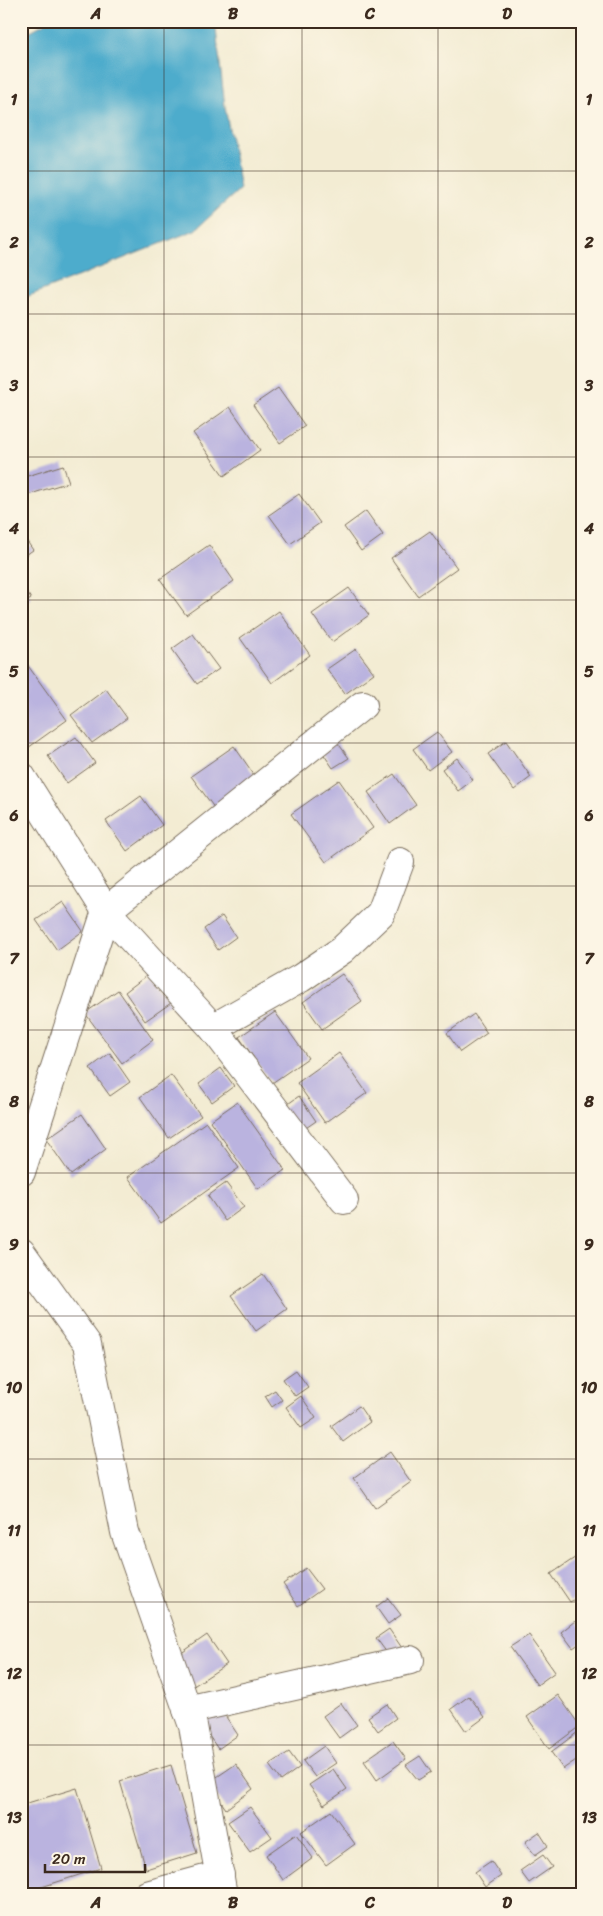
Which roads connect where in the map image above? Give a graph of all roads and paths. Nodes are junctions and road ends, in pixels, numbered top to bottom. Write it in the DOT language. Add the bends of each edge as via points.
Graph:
graph roads {
  1 [pos="364,705"];
  2 [pos="21,776"];
  3 [pos="400,862"];
  4 [pos="106,911"];
  5 [pos="213,1028"];
  6 [pos="21,1172"];
  7 [pos="344,1200"];
  8 [pos="21,1252"];
  9 [pos="410,1660"];
  10 [pos="187,1710"];
  11 [pos="221,1885"];
  12 [pos="147,1895"];
  1 -- 4 [label="street"];
  2 -- 4 [label="street"];
  3 -- 5 [label="street" via="381,913 342,950 301,978"];
  4 -- 5 [label="street"];
  4 -- 6 [label="street"];
  5 -- 7 [label="street"];
  8 -- 10 [label="street" via="87,1344 125,1532"];
  9 -- 10 [label="street"];
  10 -- 11 [label="street" via="193,1726"];
  11 -- 12 [label="street"];
}
